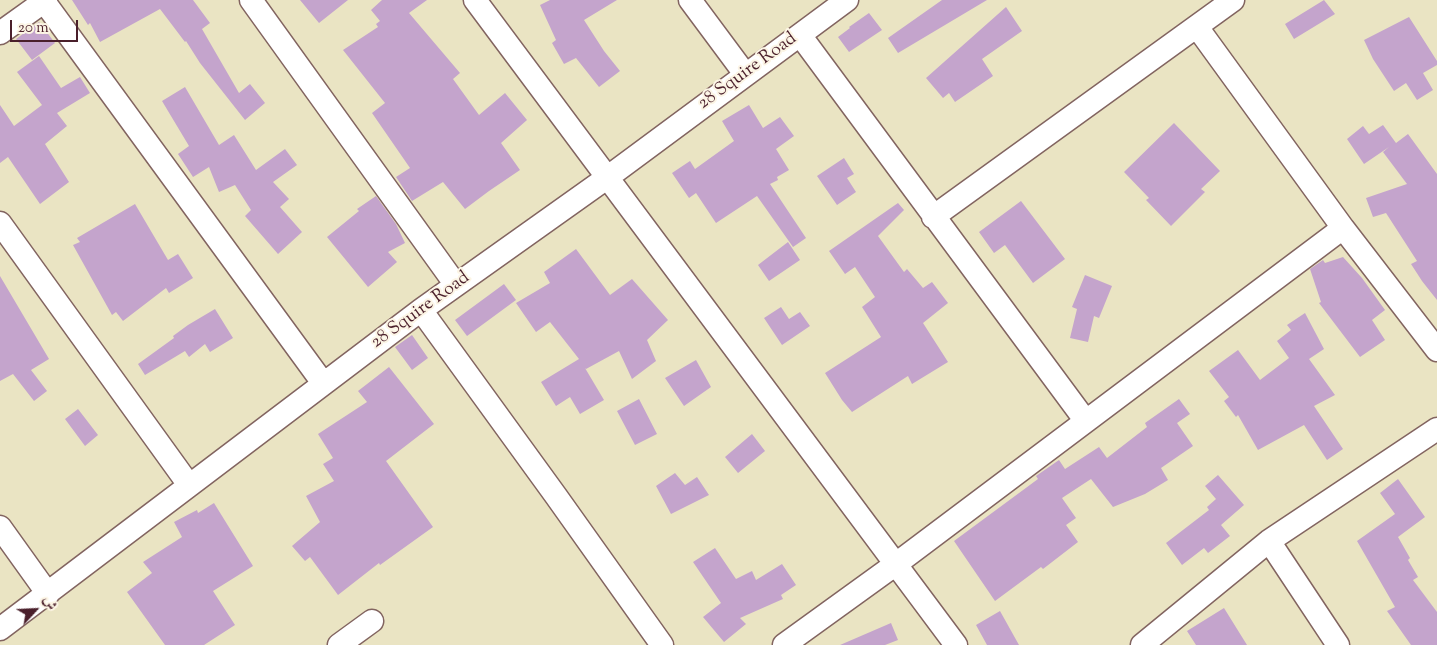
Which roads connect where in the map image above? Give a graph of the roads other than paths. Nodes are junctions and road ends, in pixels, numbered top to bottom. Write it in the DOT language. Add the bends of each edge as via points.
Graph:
graph roads {
  1 [pos="44,0"];
  2 [pos="251,0"];
  3 [pos="475,0"];
  4 [pos="690,0"];
  5 [pos="847,0"];
  6 [pos="1233,0"];
  7 [pos="1196,27"];
  8 [pos="0,33"];
  9 [pos="800,35"];
  10 [pos="745,74"];
  11 [pos="608,177"];
  12 [pos="933,217"];
  13 [pos="0,223"];
  14 [pos="1343,228"];
  15 [pos="456,285"];
  16 [pos="421,310"];
  17 [pos="1437,350"];
  18 [pos="323,383"];
  19 [pos="1085,420"];
  20 [pos="1437,429"];
  21 [pos="188,485"];
  22 [pos="0,527"];
  23 [pos="1269,542"];
  24 [pos="896,564"];
  25 [pos="48,594"];
  26 [pos="372,621"];
  27 [pos="0,629"];
  28 [pos="339,645"];
  29 [pos="662,645"];
  30 [pos="784,645"];
  31 [pos="956,645"];
  32 [pos="1142,645"];
  33 [pos="1338,645"];
  1 -- 8 [label="street"];
  1 -- 18 [label="street"];
  2 -- 15 [label="street"];
  3 -- 11 [label="street"];
  4 -- 10 [label="street"];
  5 -- 9 [label="street, 28 Squire Road"];
  6 -- 7 [label="street"];
  7 -- 12 [label="street"];
  7 -- 14 [label="street"];
  9 -- 10 [label="street, 28 Squire Road"];
  9 -- 12 [label="street"];
  10 -- 11 [label="street, 28 Squire Road"];
  11 -- 15 [label="street, 28 Squire Road"];
  11 -- 24 [label="street"];
  12 -- 19 [label="street"];
  13 -- 21 [label="street"];
  14 -- 17 [label="street"];
  14 -- 19 [label="street"];
  15 -- 16 [label="street, 28 Squire Road"];
  16 -- 18 [label="street, 28 Squire Road"];
  16 -- 29 [label="street"];
  18 -- 21 [label="street, 28 Squire Road"];
  19 -- 24 [label="street"];
  20 -- 23 [label="street"];
  21 -- 25 [label="street, 28 Squire Road"];
  22 -- 25 [label="street"];
  23 -- 32 [label="street"];
  23 -- 33 [label="street"];
  24 -- 30 [label="street"];
  24 -- 31 [label="street"];
  25 -- 27 [label="street, 28 Squire Road"];
  26 -- 28 [label="street"];
}
